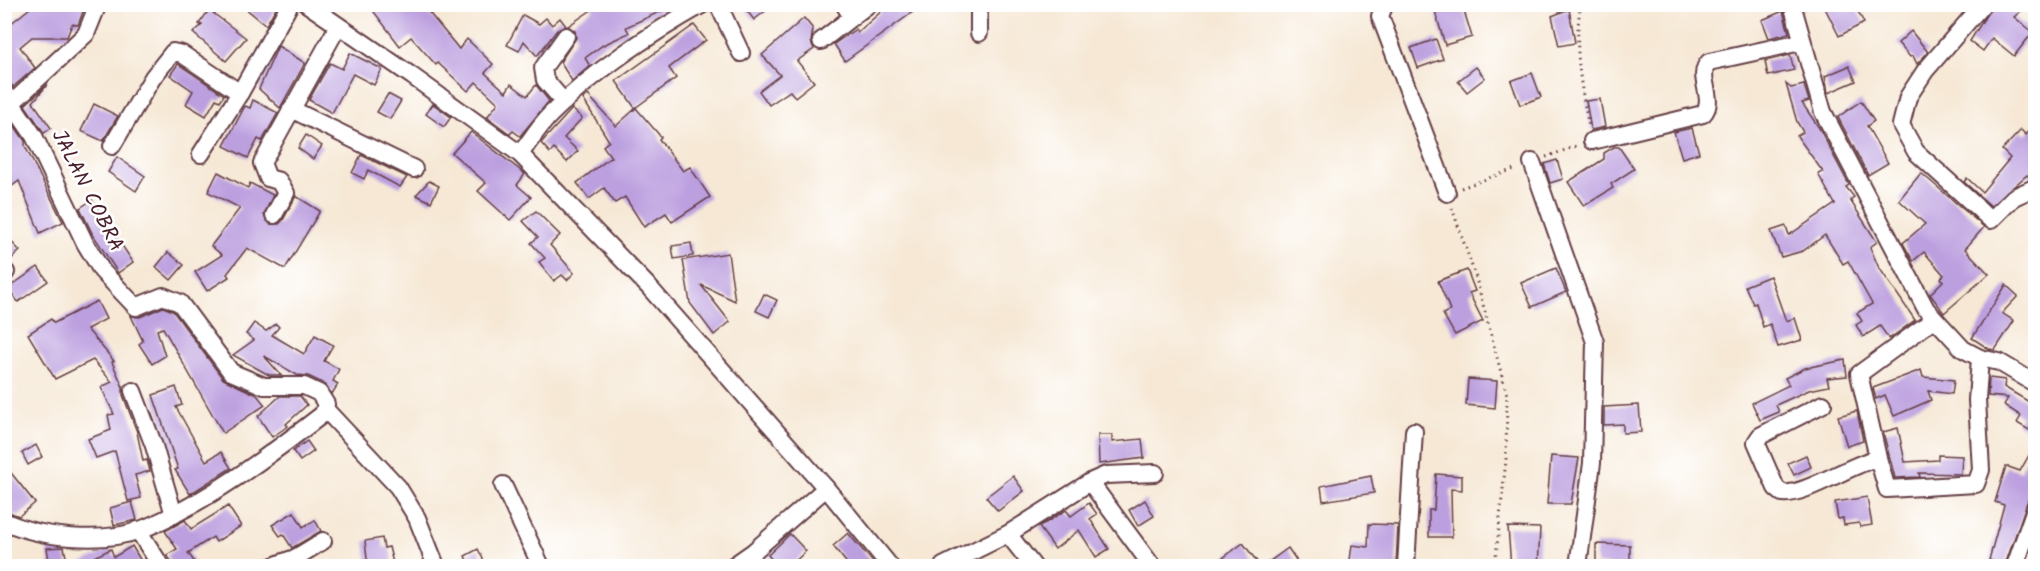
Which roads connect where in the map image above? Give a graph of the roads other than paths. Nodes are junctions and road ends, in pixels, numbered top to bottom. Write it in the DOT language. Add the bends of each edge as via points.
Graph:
graph roads {
  1 [pos="98,4"];
  2 [pos="290,4"];
  3 [pos="307,4"];
  4 [pos="703,4"];
  5 [pos="718,4"];
  6 [pos="869,4"];
  7 [pos="979,4"];
  8 [pos="1385,4"];
  9 [pos="1792,4"];
  10 [pos="1983,4"];
  11 [pos="848,11"];
  12 [pos="337,28"];
  13 [pos="979,33"];
  14 [pos="566,36"];
  15 [pos="821,41"];
  16 [pos="1801,42"];
  17 [pos="741,53"];
  18 [pos="240,93"];
  19 [pos="8,97"];
  20 [pos="564,102"];
  21 [pos="291,109"];
  22 [pos="1592,141"];
  23 [pos="112,146"];
  24 [pos="201,154"];
  25 [pos="520,154"];
  26 [pos="1532,162"];
  27 [pos="414,169"];
  28 [pos="2036,187"];
  29 [pos="1448,193"];
  30 [pos="274,215"];
  31 [pos="1933,320"];
  32 [pos="1980,358"];
  33 [pos="2036,384"];
  34 [pos="133,391"];
  35 [pos="1822,404"];
  36 [pos="326,410"];
  37 [pos="1414,431"];
  38 [pos="1878,458"];
  39 [pos="1155,473"];
  40 [pos="1089,482"];
  41 [pos="503,485"];
  42 [pos="826,488"];
  43 [pos="2036,506"];
  44 [pos="174,514"];
  45 [pos="4,521"];
  46 [pos="138,530"];
  47 [pos="1008,534"];
  48 [pos="323,541"];
  49 [pos="161,567"];
  50 [pos="273,567"];
  51 [pos="436,567"];
  52 [pos="541,567"];
  53 [pos="732,567"];
  54 [pos="890,567"];
  55 [pos="943,567"];
  56 [pos="1033,567"];
  57 [pos="1152,567"];
  58 [pos="1406,567"];
  59 [pos="1578,567"];
  60 [pos="2015,567"];
  1 -- 19 [label="street" via="86,34"];
  2 -- 18 [label="street"];
  3 -- 12 [label="street"];
  4 -- 20 [label="street" via="643,40"];
  5 -- 17 [label="street"];
  6 -- 11 [label="street"];
  7 -- 13 [label="street"];
  8 -- 29 [label="street" via="1380,16"];
  9 -- 16 [label="street"];
  10 -- 28 [label="street" via="1919,80 1908,97 1901,125 1916,152 1991,220 2014,197"];
  11 -- 15 [label="street"];
  12 -- 21 [label="street"];
  12 -- 25 [label="street"];
  14 -- 20 [label="street" via="542,72 544,80"];
  16 -- 22 [label="street" via="1709,62 1704,74 1709,102 1703,114"];
  16 -- 31 [label="street" via="1823,112"];
  18 -- 23 [label="street" via="173,52 153,77"];
  18 -- 24 [label="street"];
  19 -- 36 [label="street, JALAN COBRA" via="34,136 102,271 136,307 163,296 180,303 231,372 264,386 294,385 313,390 324,398"];
  20 -- 25 [label="street"];
  21 -- 27 [label="street"];
  21 -- 30 [label="street" via="262,164 268,177 279,181 286,193"];
  25 -- 42 [label="street" via="648,286"];
  26 -- 59 [label="street" via="1595,342 1592,463"];
  31 -- 32 [label="street" via="1963,349"];
  31 -- 38 [label="street" via="1859,374"];
  32 -- 33 [label="street" via="1999,362"];
  32 -- 38 [label="street" via="1979,482 1890,490 1884,486"];
  34 -- 44 [label="street"];
  35 -- 38 [label="street" via="1760,436 1756,442 1776,488 1786,494"];
  36 -- 44 [label="street" via="250,467"];
  36 -- 51 [label="street" via="398,487 417,518"];
  37 -- 58 [label="street"];
  39 -- 40 [label="street" via="1106,475"];
  40 -- 47 [label="street"];
  40 -- 57 [label="street"];
  41 -- 52 [label="street"];
  42 -- 53 [label="street"];
  42 -- 54 [label="street"];
  43 -- 60 [label="street"];
  44 -- 46 [label="street"];
  45 -- 46 [label="street" via="24,531 52,535 109,536"];
  46 -- 49 [label="street"];
  47 -- 55 [label="street"];
  47 -- 56 [label="street"];
  48 -- 50 [label="street"];
}
